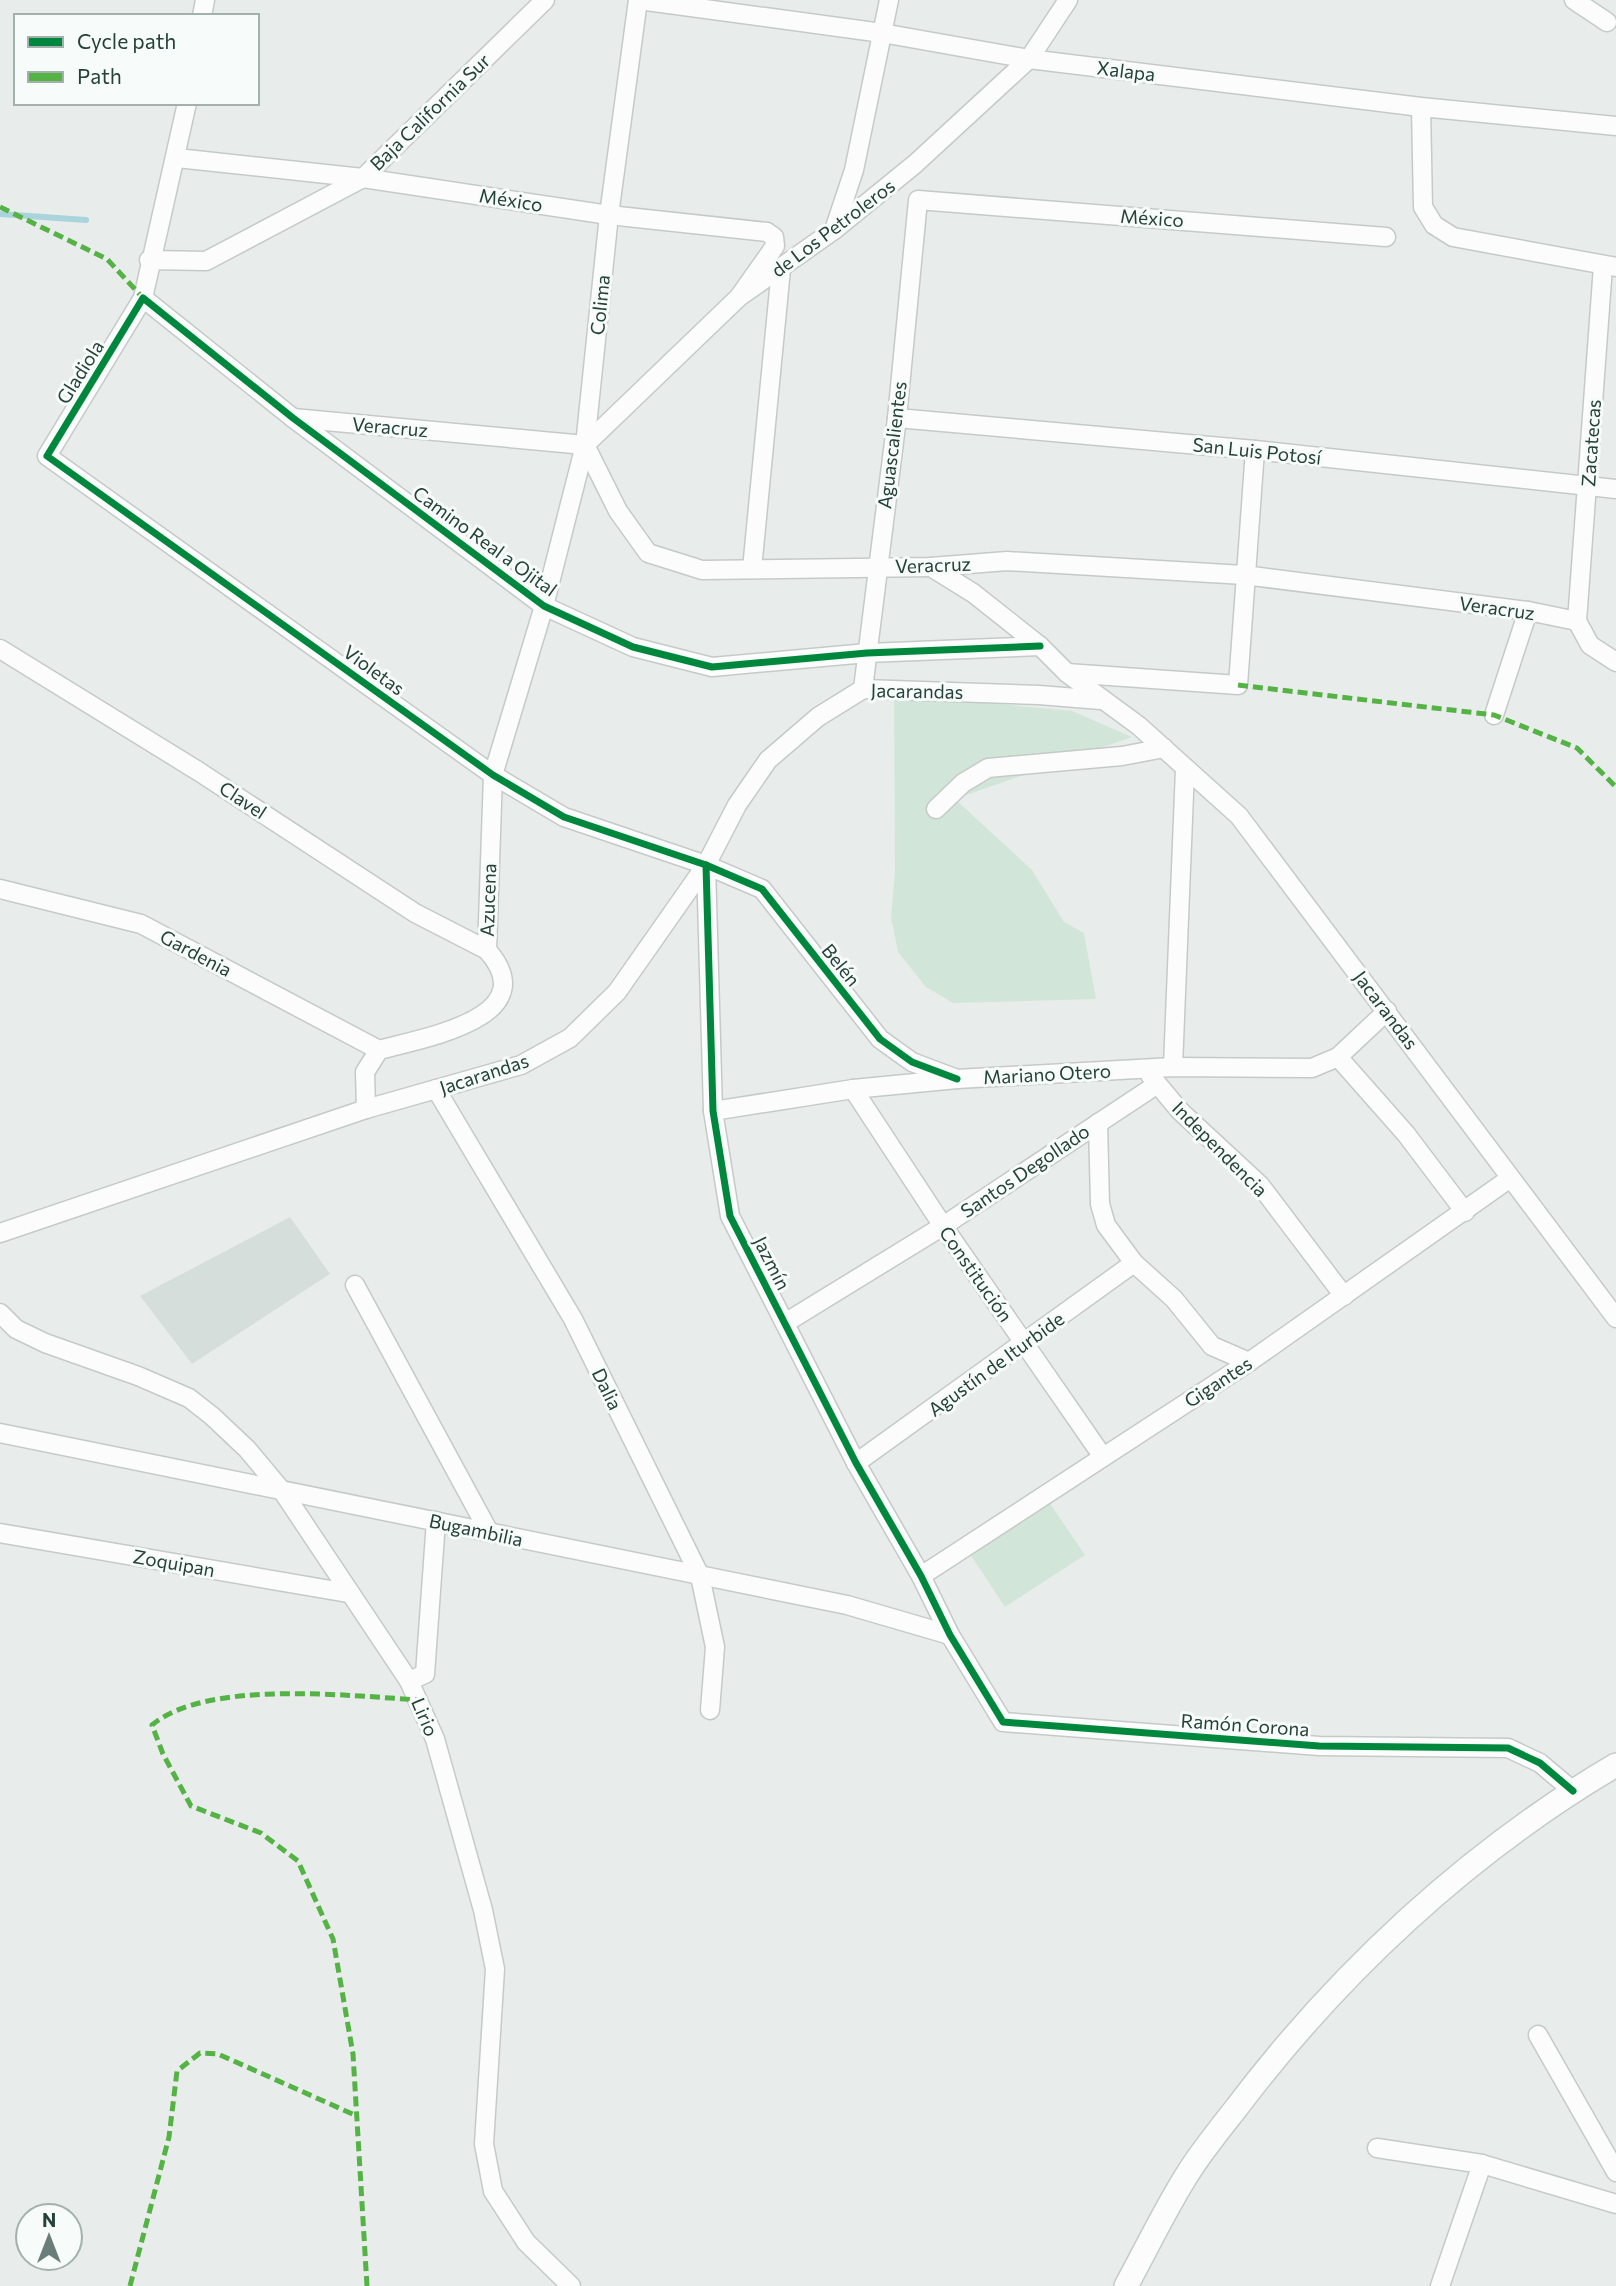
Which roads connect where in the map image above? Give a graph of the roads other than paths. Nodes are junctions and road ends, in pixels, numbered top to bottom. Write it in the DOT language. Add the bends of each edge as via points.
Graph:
graph roads {
  1 [pos="545,0"];
  2 [pos="638,0"];
  3 [pos="888,0"];
  4 [pos="1068,0"];
  5 [pos="1574,0"];
  6 [pos="1607,22"];
  7 [pos="882,33"];
  8 [pos="1029,59"];
  9 [pos="187,105"];
  10 [pos="1421,107"];
  11 [pos="1616,127"];
  12 [pos="177,158"];
  13 [pos="363,178"];
  14 [pos="918,200"];
  15 [pos="609,215"];
  16 [pos="834,230"];
  17 [pos="1386,237"];
  18 [pos="149,260"];
  19 [pos="1609,266"];
  20 [pos="780,269"];
  21 [pos="739,297"];
  22 [pos="142,301"];
  23 [pos="293,418"];
  24 [pos="897,418"];
  25 [pos="585,445"];
  26 [pos="1255,450"];
  27 [pos="47,456"];
  28 [pos="1588,484"];
  29 [pos="1616,488"];
  30 [pos="877,567"];
  31 [pos="931,568"];
  32 [pos="752,569"];
  33 [pos="1244,575"];
  34 [pos="544,606"];
  35 [pos="1528,611"];
  36 [pos="1577,621"];
  37 [pos="1040,646"];
  38 [pos="0,649"];
  39 [pos="867,653"];
  40 [pos="1616,662"];
  41 [pos="1067,673"];
  42 [pos="863,689"];
  43 [pos="1101,700"];
  44 [pos="1493,715"];
  45 [pos="1164,748"];
  46 [pos="1185,769"];
  47 [pos="493,775"];
  48 [pos="936,808"];
  49 [pos="706,865"];
  50 [pos="0,889"];
  51 [pos="487,950"];
  52 [pos="1387,1011"];
  53 [pos="379,1049"];
  54 [pos="1338,1057"];
  55 [pos="1173,1067"];
  56 [pos="1151,1077"];
  57 [pos="957,1079"];
  58 [pos="436,1089"];
  59 [pos="853,1089"];
  60 [pos="366,1109"];
  61 [pos="713,1111"];
  62 [pos="1098,1123"];
  63 [pos="1509,1179"];
  64 [pos="1465,1212"];
  65 [pos="943,1226"];
  66 [pos="0,1233"];
  67 [pos="1134,1264"];
  68 [pos="355,1285"];
  69 [pos="1344,1296"];
  70 [pos="0,1313"];
  71 [pos="1616,1318"];
  72 [pos="785,1323"];
  73 [pos="1025,1344"];
  74 [pos="1249,1362"];
  75 [pos="0,1433"];
  76 [pos="1102,1457"];
  77 [pos="856,1463"];
  78 [pos="283,1492"];
  79 [pos="436,1521"];
  80 [pos="489,1532"];
  81 [pos="0,1533"];
  82 [pos="700,1576"];
  83 [pos="921,1576"];
  84 [pos="348,1593"];
  85 [pos="950,1635"];
  86 [pos="409,1681"];
  87 [pos="710,1710"];
  88 [pos="1616,1765"];
  89 [pos="1573,1791"];
  90 [pos="1538,2035"];
  91 [pos="1377,2148"];
  92 [pos="1482,2164"];
  93 [pos="1616,2172"];
  94 [pos="1616,2204"];
  95 [pos="572,2286"];
  96 [pos="1126,2286"];
  97 [pos="1440,2286"];
  1 -- 13 [label="street, Baja California Sur"];
  2 -- 7 [label="street, Xalapa"];
  2 -- 15 [label="street, Colima"];
  3 -- 7 [label="street"];
  4 -- 8 [label="street, de Los Petroleros"];
  5 -- 6 [label="street"];
  7 -- 8 [label="street, Xalapa"];
  7 -- 16 [label="street" via="854,170"];
  8 -- 10 [label="street, Xalapa"];
  8 -- 16 [label="street, de Los Petroleros" via="915,164"];
  9 -- 12 [label="street"];
  10 -- 11 [label="street, Xalapa"];
  10 -- 19 [label="street" via="1423,207 1434,225 1453,237"];
  12 -- 13 [label="street, México"];
  12 -- 18 [label="street"];
  13 -- 15 [label="street, México"];
  13 -- 18 [label="street, Baja California Sur" via="206,261"];
  14 -- 17 [label="street, México"];
  14 -- 24 [label="street, Aguascalientes"];
  15 -- 21 [label="street, México" via="766,232 774,237 775,246"];
  15 -- 25 [label="street, Colima"];
  16 -- 20 [label="street, de Los Petroleros"];
  18 -- 22 [label="street"];
  19 -- 28 [label="street, Zacatecas"];
  20 -- 21 [label="street, de Los Petroleros"];
  20 -- 32 [label="street"];
  21 -- 25 [label="street, de Los Petroleros"];
  22 -- 23 [label="street, Camino Real a Ojital"];
  22 -- 27 [label="street, Gladiola"];
  23 -- 25 [label="street, Veracruz"];
  23 -- 34 [label="street, Camino Real a Ojital"];
  24 -- 26 [label="street, San Luis Potosí"];
  24 -- 30 [label="street, Aguascalientes"];
  25 -- 32 [label="street, Veracruz" via="618,511 648,553 702,570"];
  25 -- 34 [label="street, Colima"];
  26 -- 28 [label="street, San Luis Potosí"];
  26 -- 33 [label="street"];
  27 -- 47 [label="street, Violetas"];
  28 -- 29 [label="street, San Luis Potosí"];
  28 -- 36 [label="street, Zacatecas"];
  30 -- 31 [label="street, Veracruz"];
  30 -- 32 [label="street, Veracruz"];
  30 -- 39 [label="street, Aguascalientes"];
  31 -- 33 [label="street, Veracruz" via="1007,561"];
  31 -- 37 [label="street" via="973,593"];
  33 -- 35 [label="street, Veracruz"];
  33 -- 41 [label="street" via="1238,685"];
  34 -- 39 [label="street, Camino Real a Ojital" via="633,647 712,667"];
  34 -- 47 [label="street, Azucena"];
  35 -- 36 [label="street, Veracruz"];
  35 -- 44 [label="street"];
  36 -- 40 [label="street" via="1590,645"];
  37 -- 39 [label="street, Camino Real a Ojital"];
  37 -- 41 [label="street"];
  38 -- 51 [label="street, Clavel" via="415,913"];
  39 -- 42 [label="street, Aguascalientes"];
  41 -- 43 [label="street"];
  42 -- 43 [label="street, Jacarandas"];
  42 -- 49 [label="street, Jacarandas" via="818,717 768,760 737,805"];
  43 -- 45 [label="street, Jacarandas"];
  45 -- 46 [label="street, Jacarandas"];
  45 -- 48 [label="street" via="1122,757 988,768 962,783"];
  46 -- 52 [label="street, Jacarandas" via="1239,816"];
  46 -- 55 [label="street"];
  47 -- 49 [label="street, Violetas" via="564,817"];
  47 -- 51 [label="street, Azucena"];
  49 -- 57 [label="street, Belén" via="762,889 880,1039 912,1062"];
  49 -- 58 [label="street, Jacarandas" via="617,992 570,1038 522,1065"];
  49 -- 61 [label="street, Jazmín"];
  50 -- 53 [label="street, Gardenia" via="141,924"];
  51 -- 53 [label="street, Azucena" via="503,977 496,1002 471,1024"];
  52 -- 54 [label="street, Mariano Otero"];
  52 -- 63 [label="street, Jacarandas"];
  53 -- 60 [label="street" via="365,1072"];
  54 -- 55 [label="street, Mariano Otero" via="1312,1068"];
  54 -- 64 [label="street" via="1406,1134"];
  55 -- 56 [label="street, Mariano Otero"];
  56 -- 57 [label="street, Mariano Otero"];
  56 -- 62 [label="street, Santos Degollado"];
  56 -- 69 [label="street, Independencia" via="1260,1185"];
  57 -- 59 [label="street, Mariano Otero"];
  58 -- 60 [label="street, Jacarandas"];
  58 -- 82 [label="street, Dalia" via="573,1319"];
  59 -- 61 [label="street, Mariano Otero"];
  59 -- 65 [label="street, Constitución"];
  60 -- 66 [label="street, Jacarandas"];
  61 -- 72 [label="street, Jazmín" via="730,1216"];
  62 -- 65 [label="street, Santos Degollado"];
  62 -- 67 [label="street" via="1100,1204 1107,1225"];
  63 -- 64 [label="street, Gigantes"];
  63 -- 71 [label="street, Jacarandas"];
  64 -- 69 [label="street, Gigantes"];
  65 -- 72 [label="street, Santos Degollado"];
  65 -- 73 [label="street, Constitución"];
  67 -- 73 [label="street, Agustín de Iturbide"];
  67 -- 74 [label="street" via="1174,1299 1212,1346"];
  68 -- 80 [label="street"];
  69 -- 74 [label="street, Gigantes"];
  70 -- 78 [label="street, Lirio" via="16,1329 45,1343 189,1398 247,1449"];
  72 -- 77 [label="street, Jazmín"];
  73 -- 76 [label="street, Constitución"];
  73 -- 77 [label="street, Agustín de Iturbide"];
  74 -- 76 [label="street, Gigantes"];
  75 -- 78 [label="street, Bugambilia"];
  76 -- 83 [label="street, Gigantes"];
  77 -- 83 [label="street, Jazmín"];
  78 -- 79 [label="street, Bugambilia"];
  78 -- 84 [label="street, Lirio"];
  79 -- 80 [label="street, Bugambilia"];
  79 -- 86 [label="street" via="425,1674"];
  80 -- 82 [label="street, Bugambilia"];
  81 -- 84 [label="street, Zoquipan"];
  82 -- 85 [label="street, Bugambilia" via="847,1605"];
  82 -- 87 [label="street, Dalia" via="715,1647"];
  83 -- 85 [label="street, Jazmín"];
  84 -- 86 [label="street, Lirio"];
  85 -- 89 [label="street, Ramón Corona" via="1003,1722 1319,1746 1508,1748 1540,1763"];
  86 -- 95 [label="street, Lirio" via="442,1760 495,1969 484,2144 493,2191 526,2242"];
  88 -- 89 [label="main road"];
  89 -- 96 [label="main road" via="1438,1893 1327,1998 1257,2080 1190,2170"];
  90 -- 93 [label="street"];
  91 -- 92 [label="street"];
  92 -- 94 [label="street"];
  92 -- 97 [label="street"];
}
